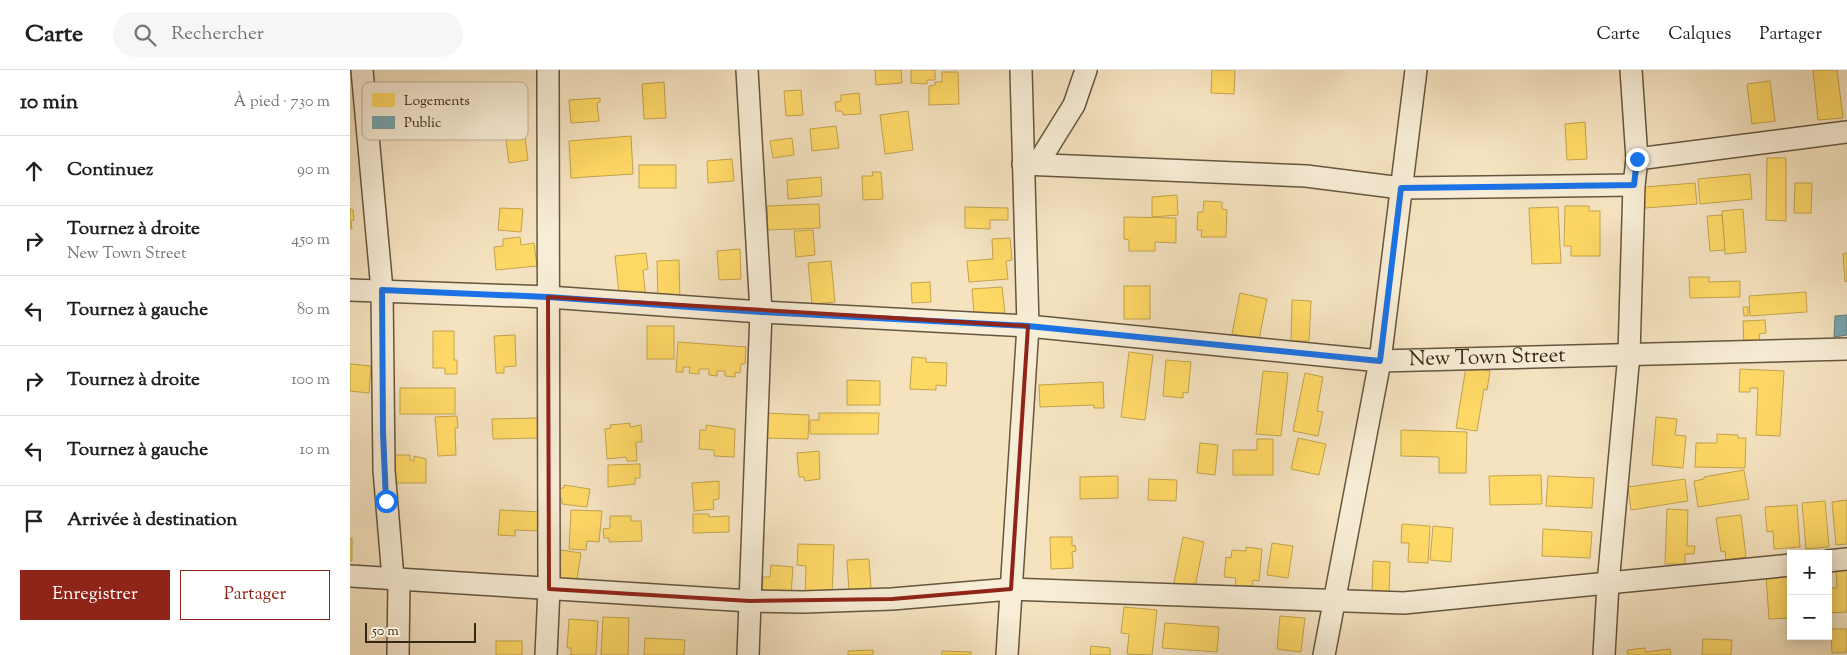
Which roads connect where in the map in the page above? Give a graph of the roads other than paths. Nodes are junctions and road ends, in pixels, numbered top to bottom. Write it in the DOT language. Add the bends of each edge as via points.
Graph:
graph roads {
  1 [pos="548,70"];
  2 [pos="747,70"];
  3 [pos="1021,70"];
  4 [pos="1086,70"];
  5 [pos="1416,70"];
  6 [pos="1631,70"];
  7 [pos="1847,132"];
  8 [pos="368,140"];
  9 [pos="1637,159"];
  10 [pos="1031,164"];
  11 [pos="1634,185"];
  12 [pos="1401,188"];
  13 [pos="350,290"];
  14 [pos="382,290"];
  15 [pos="548,297"];
  16 [pos="761,312"];
  17 [pos="1028,326"];
  18 [pos="1847,349"];
  19 [pos="1629,354"];
  20 [pos="1380,361"];
  21 [pos="1847,559"];
  22 [pos="1832,561"];
  23 [pos="1787,565"];
  24 [pos="350,576"];
  25 [pos="396,578"];
  26 [pos="1608,584"];
  27 [pos="549,589"];
  28 [pos="1012,589"];
  29 [pos="1334,598"];
  30 [pos="750,601"];
  31 [pos="398,655"];
  32 [pos="546,655"];
  33 [pos="748,655"];
  34 [pos="1007,655"];
  35 [pos="1324,655"];
  36 [pos="1604,655"];
  1 -- 15 [label="street"];
  2 -- 16 [label="street"];
  3 -- 10 [label="street"];
  4 -- 10 [label="street" via="1074,105"];
  5 -- 12 [label="street"];
  6 -- 9 [label="street"];
  7 -- 9 [label="street"];
  8 -- 14 [label="street"];
  9 -- 11 [label="street"];
  10 -- 12 [label="street" via="1306,176"];
  10 -- 17 [label="street"];
  11 -- 12 [label="street"];
  11 -- 19 [label="street"];
  12 -- 20 [label="street"];
  13 -- 14 [label="street, New Town Street"];
  14 -- 15 [label="street, New Town Street"];
  14 -- 25 [label="street" via="384,470"];
  15 -- 16 [label="street, New Town Street"];
  15 -- 27 [label="street"];
  16 -- 17 [label="street, New Town Street"];
  16 -- 30 [label="street"];
  17 -- 20 [label="street, New Town Street"];
  17 -- 28 [label="street"];
  18 -- 19 [label="street, New Town Street"];
  19 -- 20 [label="street, New Town Street"];
  19 -- 26 [label="street"];
  20 -- 29 [label="street"];
  21 -- 22 [label="street"];
  23 -- 26 [label="street"];
  24 -- 25 [label="street"];
  25 -- 27 [label="street"];
  25 -- 31 [label="street"];
  26 -- 29 [label="street" via="1404,603"];
  26 -- 36 [label="street"];
  27 -- 30 [label="street"];
  27 -- 32 [label="street"];
  28 -- 29 [label="street"];
  28 -- 30 [label="street" via="892,599"];
  28 -- 34 [label="street"];
  29 -- 35 [label="street"];
  30 -- 33 [label="street"];
}
